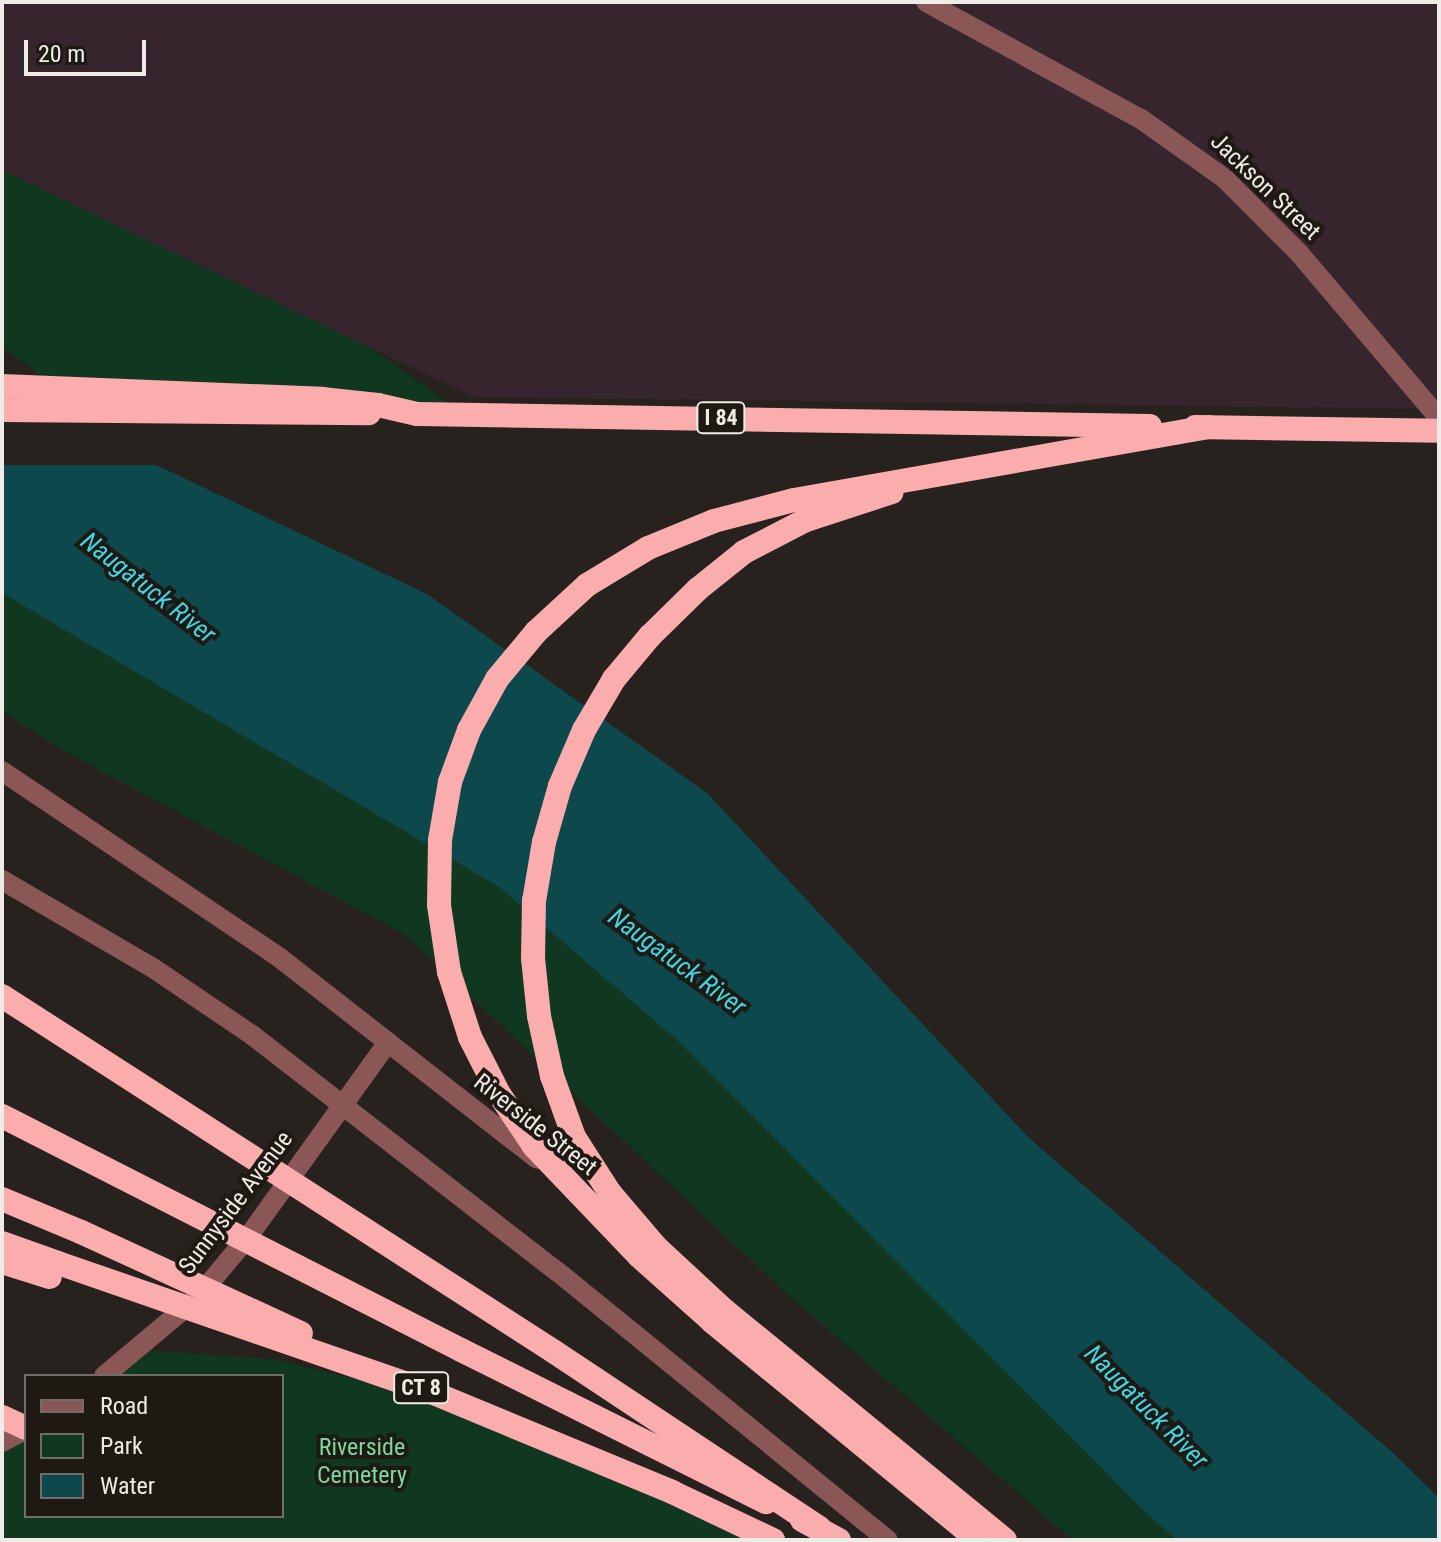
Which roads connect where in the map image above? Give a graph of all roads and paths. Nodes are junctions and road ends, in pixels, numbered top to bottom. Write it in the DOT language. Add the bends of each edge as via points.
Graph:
graph roads {
  1 [pos="926,2"];
  2 [pos="2,385"];
  3 [pos="2,410"];
  4 [pos="417,414"];
  5 [pos="1439,418"];
  6 [pos="2,419"];
  7 [pos="1208,426"];
  8 [pos="1439,430"];
  9 [pos="2,771"];
  10 [pos="2,880"];
  11 [pos="2,996"];
  12 [pos="388,1042"];
  13 [pos="341,1103"];
  14 [pos="2,1116"];
  15 [pos="2,1199"];
  16 [pos="2,1243"];
  17 [pos="2,1262"];
  18 [pos="54,1270"];
  19 [pos="106,1374"];
  20 [pos="431,1392"];
  21 [pos="2,1417"];
  22 [pos="24,1427"];
  23 [pos="24,1429"];
  24 [pos="2,1442"];
  25 [pos="829,1534"];
  26 [pos="773,1540"];
  27 [pos="888,1540"];
  28 [pos="978,1540"];
  29 [pos="1005,1540"];
  30 [pos="1021,1540"];
  1 -- 5 [label="street, Jackson Street" via="1141,119 1224,178 1299,253"];
  2 -- 4 [label="highway, bridge" via="322,399"];
  3 -- 4 [label="highway, I 84, bridge"];
  4 -- 6 [label="highway, I 84" via="333,421"];
  4 -- 7 [label="highway, I 84, bridge"];
  7 -- 8 [label="highway, I 84, bridge"];
  7 -- 28 [label="highway, bridge" via="794,500 714,521 648,548 587,585 536,632 497,679 469,730 450,782 440,840 439,905 449,972 470,1037 534,1146 600,1217 703,1313"];
  7 -- 29 [label="highway, bridge" via="876,495 806,520 744,552 678,608 614,679 584,730 544,842 534,901 539,1016 552,1076 574,1137 610,1193 656,1247 724,1310"];
  9 -- 12 [label="street, Riverside Street" via="280,958"];
  10 -- 13 [label="street" via="153,968"];
  11 -- 25 [label="highway, bridge"];
  12 -- 13 [label="street, Sunnyside Avenue"];
  12 -- 30 [label="street, Riverside Street"];
  13 -- 19 [label="street, Sunnyside Avenue" via="248,1237 197,1298"];
  13 -- 27 [label="street"];
  14 -- 25 [label="highway, CT 8, bridge"];
  15 -- 20 [label="highway, bridge"];
  16 -- 18 [label="highway, CT 8"];
  17 -- 18 [label="highway"];
  18 -- 20 [label="highway, CT 8, bridge"];
  20 -- 26 [label="highway, CT 8, bridge"];
  21 -- 22 [label="highway"];
  23 -- 24 [label="street"];
}
